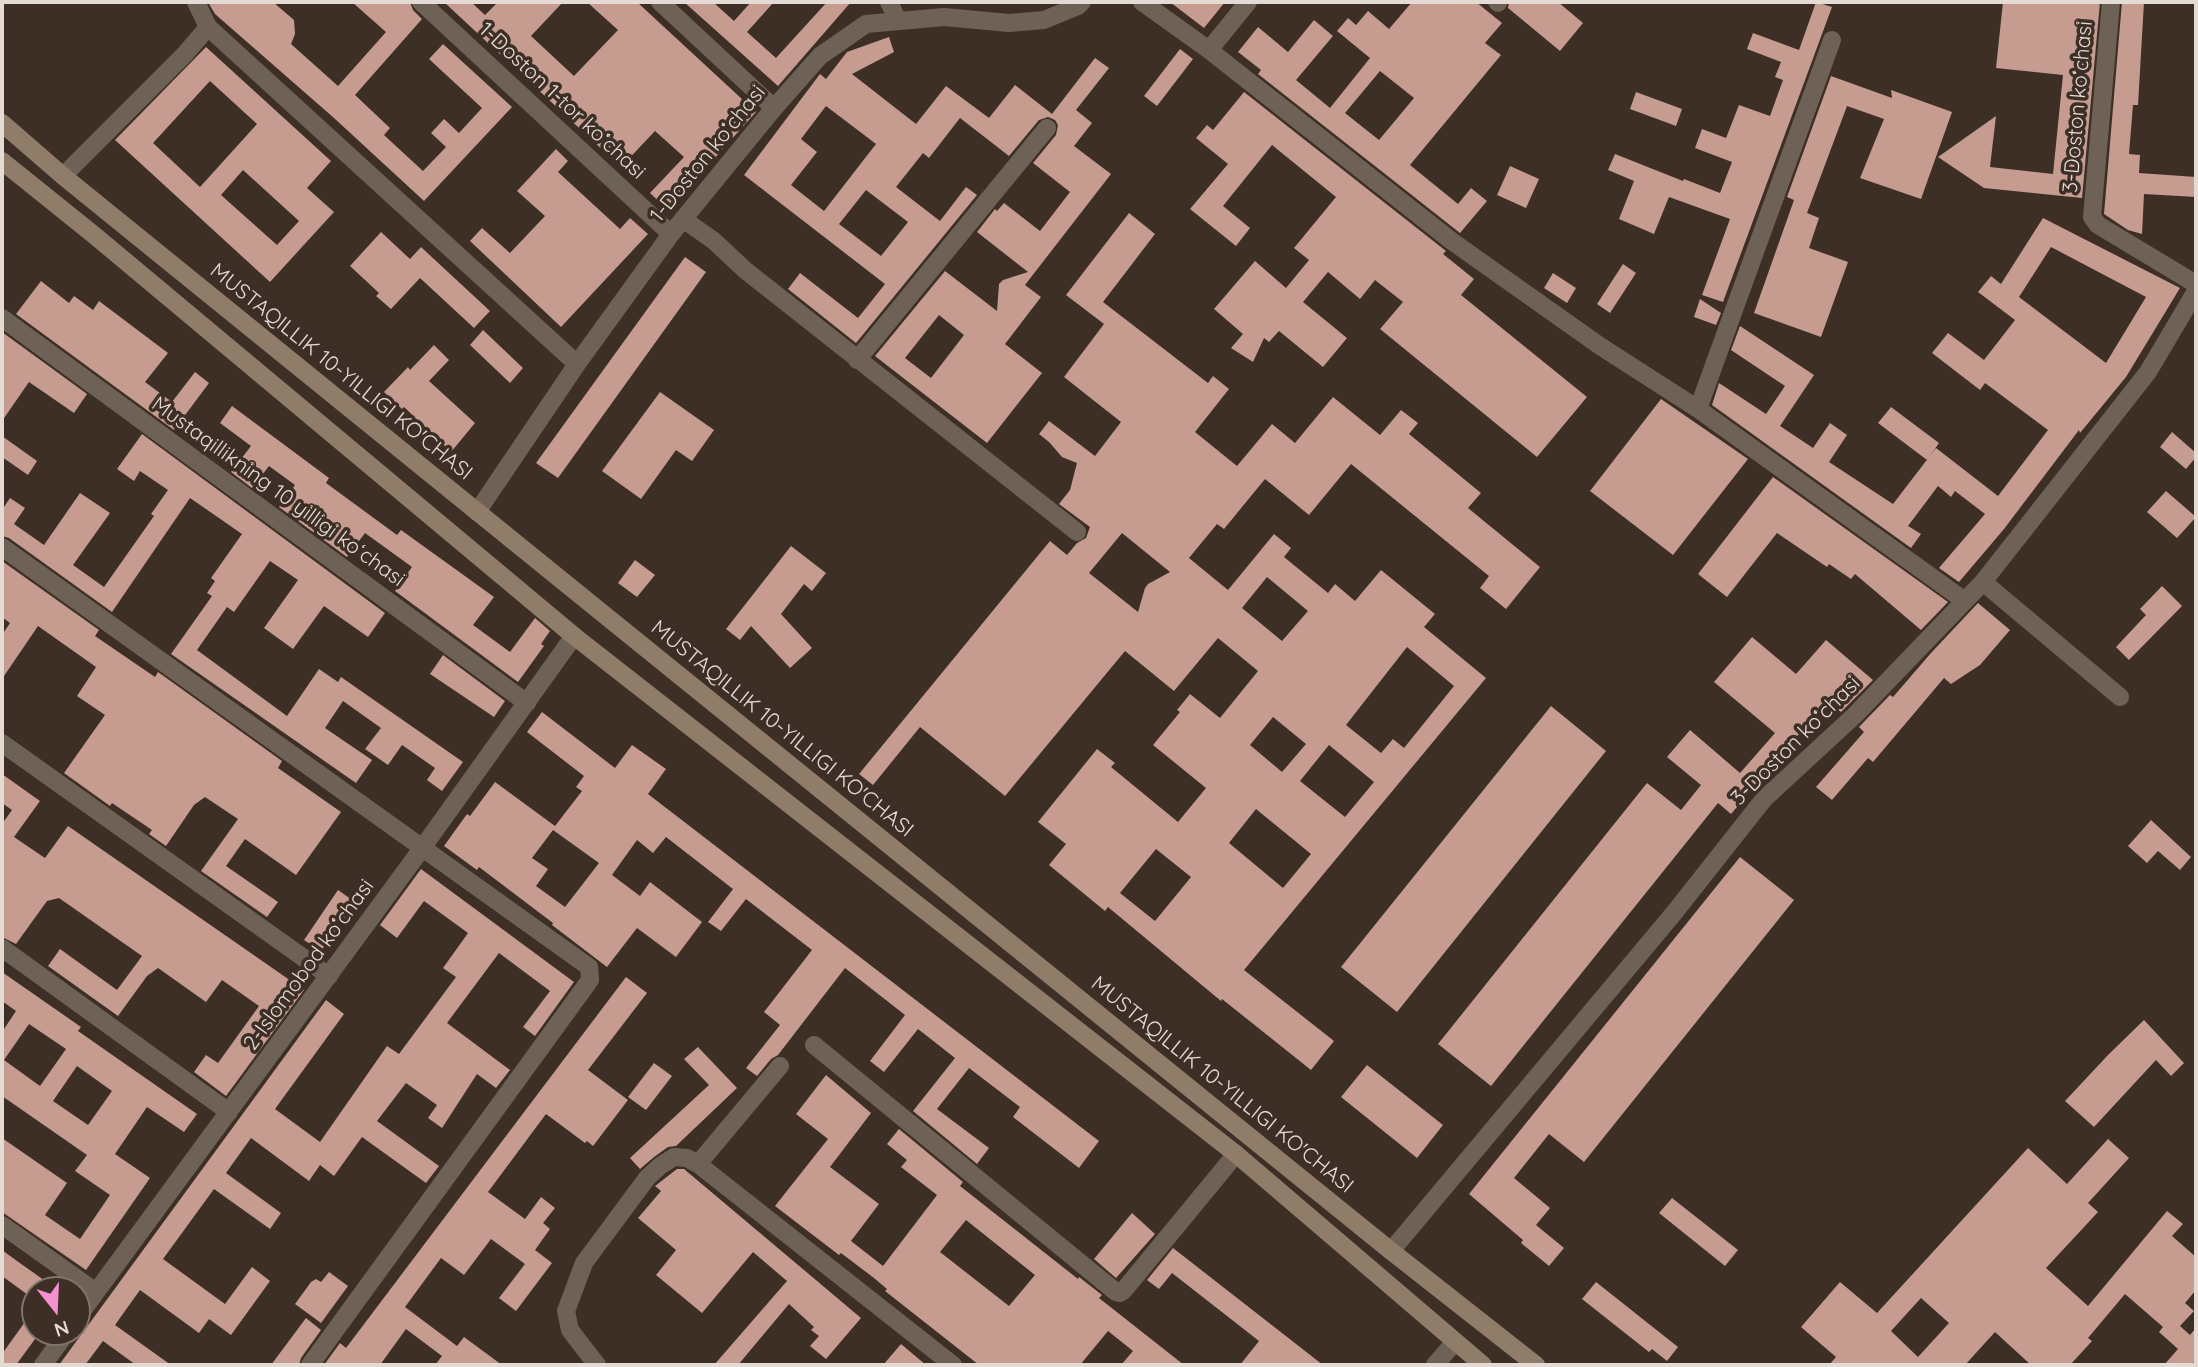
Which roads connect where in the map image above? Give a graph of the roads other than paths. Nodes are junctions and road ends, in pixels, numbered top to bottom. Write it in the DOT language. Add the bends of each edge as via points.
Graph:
graph roads {
  1 [pos="197,2"];
  2 [pos="421,2"];
  3 [pos="660,2"];
  4 [pos="889,2"];
  5 [pos="1082,2"];
  6 [pos="1142,2"];
  7 [pos="1248,2"];
  8 [pos="2111,2"];
  9 [pos="897,19"];
  10 [pos="208,27"];
  11 [pos="1832,40"];
  12 [pos="1209,51"];
  13 [pos="774,108"];
  14 [pos="2,123"];
  15 [pos="1047,128"];
  16 [pos="2,161"];
  17 [pos="63,176"];
  18 [pos="36,188"];
  19 [pos="683,219"];
  20 [pos="671,234"];
  21 [pos="2196,284"];
  22 [pos="2196,291"];
  23 [pos="2,318"];
  24 [pos="857,360"];
  25 [pos="576,364"];
  26 [pos="1698,409"];
  27 [pos="477,512"];
  28 [pos="1077,532"];
  29 [pos="2,547"];
  30 [pos="1983,582"];
  31 [pos="1965,601"];
  32 [pos="574,636"];
  33 [pos="2120,697"];
  34 [pos="527,703"];
  35 [pos="2,743"];
  36 [pos="423,848"];
  37 [pos="2,948"];
  38 [pos="329,976"];
  39 [pos="814,1045"];
  40 [pos="780,1066"];
  41 [pos="229,1112"];
  42 [pos="1236,1154"];
  43 [pos="698,1164"];
  44 [pos="2,1225"];
  45 [pos="1391,1251"];
  46 [pos="96,1292"];
  47 [pos="91,1299"];
  48 [pos="1454,1343"];
  49 [pos="57,1346"];
  50 [pos="43,1365"];
  51 [pos="310,1365"];
  52 [pos="597,1365"];
  53 [pos="953,1365"];
  54 [pos="1435,1365"];
  55 [pos="1483,1365"];
  56 [pos="1536,1365"];
  1 -- 10 [label="street"];
  2 -- 20 [label="street, 1-Doston 1-tor koʻchasi"];
  3 -- 13 [label="street"];
  4 -- 9 [label="street"];
  5 -- 9 [label="street, 1-Doston koʻchasi" via="1044,20"];
  6 -- 12 [label="street"];
  7 -- 12 [label="street"];
  8 -- 21 [label="street, 3-Doston koʻchasi" via="2092,217"];
  9 -- 13 [label="street, 1-Doston koʻchasi" via="866,23 820,56"];
  10 -- 17 [label="street"];
  10 -- 25 [label="street"];
  11 -- 26 [label="street"];
  12 -- 26 [label="street" via="1453,243"];
  13 -- 19 [label="street, 1-Doston koʻchasi"];
  14 -- 17 [label="main road, MUSTAQILLIK 10-YILLIGI KO'CHASI"];
  15 -- 24 [label="street"];
  16 -- 18 [label="main road"];
  17 -- 18 [label="main road"];
  17 -- 27 [label="main road, MUSTAQILLIK 10-YILLIGI KO'CHASI"];
  18 -- 32 [label="main road"];
  19 -- 20 [label="street, 1-Doston koʻchasi"];
  19 -- 24 [label="street"];
  20 -- 25 [label="street, 1-Doston koʻchasi"];
  22 -- 30 [label="street, 3-Doston koʻchasi" via="2148,372"];
  23 -- 34 [label="street, Mustaqillikning 10 yilligi koʻchasi"];
  24 -- 28 [label="street"];
  25 -- 27 [label="street, 1-Doston koʻchasi"];
  26 -- 31 [label="street"];
  27 -- 45 [label="main road, MUSTAQILLIK 10-YILLIGI KO'CHASI"];
  29 -- 36 [label="street"];
  30 -- 31 [label="street, 3-Doston koʻchasi"];
  30 -- 33 [label="street"];
  31 -- 45 [label="street, 3-Doston koʻchasi" via="1855,715 1765,799"];
  32 -- 34 [label="street, 2-Islomobod koʻchasi"];
  32 -- 42 [label="main road"];
  34 -- 36 [label="street, 2-Islomobod koʻchasi"];
  35 -- 38 [label="street"];
  36 -- 38 [label="street, 2-Islomobod koʻchasi"];
  36 -- 51 [label="street" via="582,960 589,967 590,980"];
  37 -- 41 [label="street"];
  38 -- 41 [label="street, 2-Islomobod koʻchasi"];
  39 -- 42 [label="street" via="1116,1292 1124,1290"];
  40 -- 43 [label="street"];
  41 -- 46 [label="street, 2-Islomobod koʻchasi"];
  42 -- 48 [label="main road"];
  43 -- 52 [label="street" via="674,1157 660,1166 584,1263 566,1311 570,1330"];
  43 -- 53 [label="street"];
  44 -- 46 [label="street"];
  45 -- 56 [label="main road, MUSTAQILLIK 10-YILLIGI KO'CHASI"];
  46 -- 47 [label="street, 2-Islomobod koʻchasi"];
  48 -- 54 [label="street"];
  48 -- 55 [label="main road"];
  49 -- 50 [label="street"];
}
